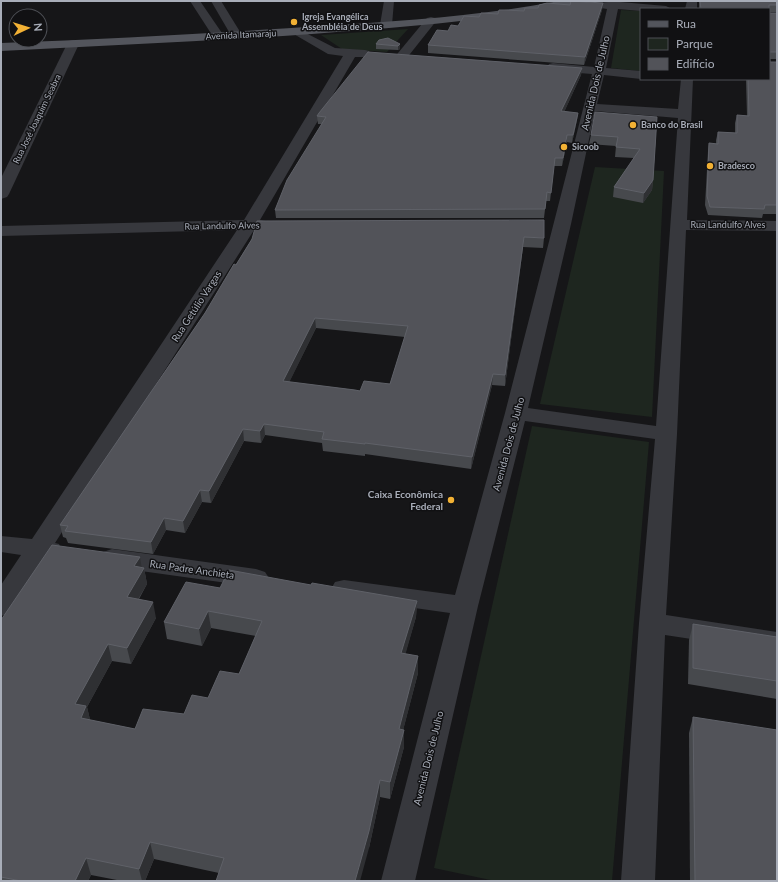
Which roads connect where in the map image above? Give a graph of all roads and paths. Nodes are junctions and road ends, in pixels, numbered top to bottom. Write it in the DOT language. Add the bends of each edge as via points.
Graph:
graph roads {
  1 [pos="195,1"];
  2 [pos="216,1"];
  3 [pos="389,1"];
  4 [pos="571,2"];
  5 [pos="613,4"];
  6 [pos="655,8"];
  7 [pos="431,20"];
  8 [pos="386,25"];
  9 [pos="296,32"];
  10 [pos="236,35"];
  11 [pos="218,36"];
  12 [pos="73,44"];
  13 [pos="1,47"];
  14 [pos="351,53"];
  15 [pos="402,56"];
  16 [pos="418,57"];
  17 [pos="544,66"];
  18 [pos="599,71"];
  19 [pos="640,75"];
  20 [pos="683,80"];
  21 [pos="589,107"];
  22 [pos="684,114"];
  23 [pos="1,194"];
  24 [pos="249,225"];
  25 [pos="272,225"];
  26 [pos="679,225"];
  27 [pos="777,226"];
  28 [pos="1,231"];
  29 [pos="516,413"];
  30 [pos="666,434"];
  31 [pos="1,544"];
  32 [pos="37,548"];
  33 [pos="275,580"];
  34 [pos="323,586"];
  35 [pos="1,606"];
  36 [pos="465,606"];
  37 [pos="652,623"];
  38 [pos="777,642"];
  39 [pos="398,881"];
  40 [pos="638,881"];
  1 -- 11 [label="street"];
  2 -- 10 [label="street"];
  3 -- 8 [label="street"];
  4 -- 5 [label="street"];
  4 -- 7 [label="main road, Avenida Itamaraju" via="478,16"];
  5 -- 6 [label="street"];
  5 -- 18 [label="street, Avenida Dois de Julho"];
  7 -- 8 [label="main road, Avenida Itamaraju"];
  7 -- 15 [label="street"];
  8 -- 9 [label="main road, Avenida Itamaraju"];
  9 -- 10 [label="main road, Avenida Itamaraju"];
  9 -- 14 [label="street" via="332,51"];
  10 -- 11 [label="main road, Avenida Itamaraju"];
  11 -- 12 [label="main road, Avenida Itamaraju"];
  12 -- 13 [label="main road, Avenida Itamaraju"];
  12 -- 23 [label="street, Rua José Joaquim Seabra"];
  14 -- 15 [label="street"];
  14 -- 24 [label="street, Rua Getúlio Vargas"];
  15 -- 16 [label="street"];
  17 -- 18 [label="street"];
  18 -- 19 [label="street"];
  18 -- 21 [label="street, Avenida Dois de Julho"];
  20 -- 22 [label="street"];
  21 -- 22 [label="street"];
  21 -- 29 [label="street, Avenida Dois de Julho" via="555,224"];
  22 -- 26 [label="street"];
  24 -- 25 [label="street, Rua Landulfo Alves"];
  24 -- 28 [label="street, Rua Landulfo Alves"];
  24 -- 32 [label="street, Rua Getúlio Vargas"];
  26 -- 27 [label="street, Rua Landulfo Alves"];
  26 -- 30 [label="street"];
  29 -- 30 [label="street"];
  29 -- 36 [label="street, Avenida Dois de Julho"];
  30 -- 37 [label="street"];
  31 -- 32 [label="street"];
  32 -- 33 [label="street, Rua Padre Anchieta"];
  32 -- 35 [label="street, Rua Getúlio Vargas"];
  34 -- 36 [label="street"];
  36 -- 39 [label="street, Avenida Dois de Julho"];
  37 -- 38 [label="street"];
  37 -- 40 [label="street"];
}
